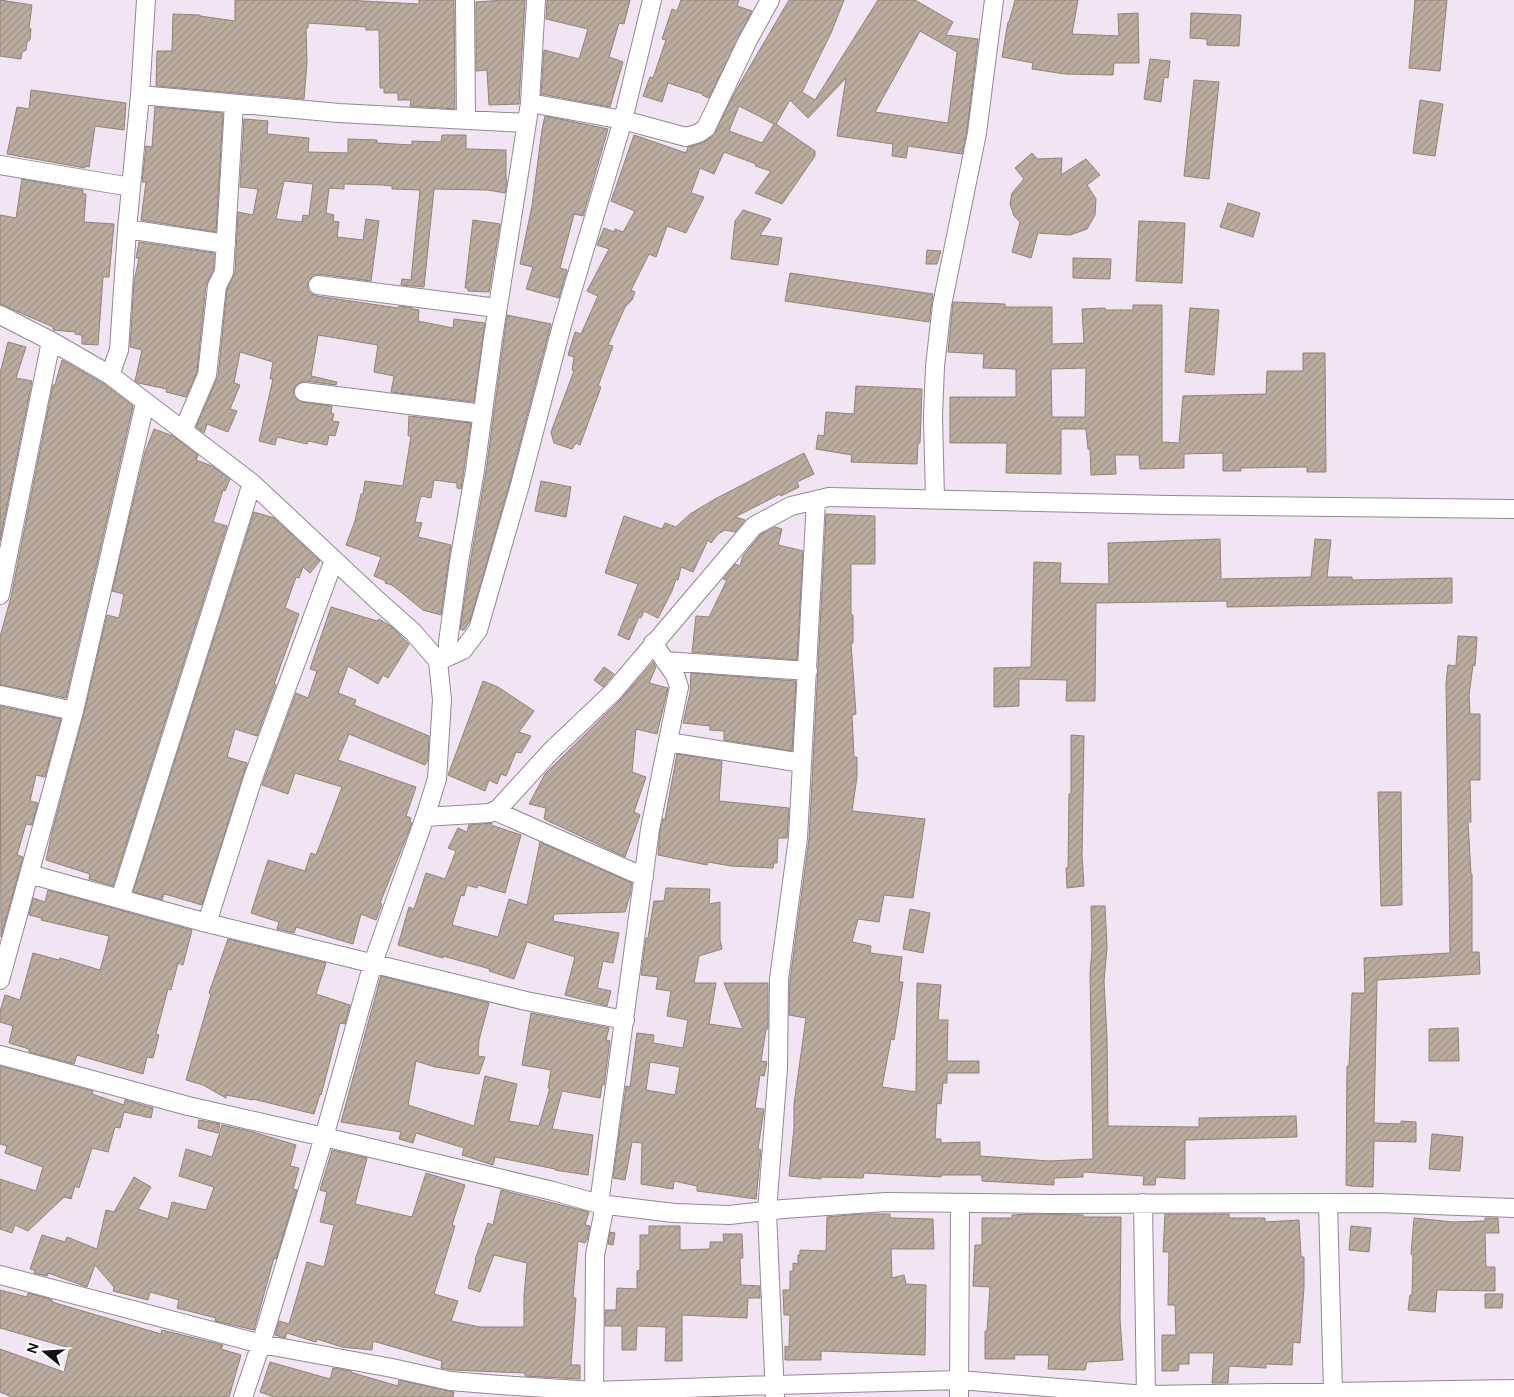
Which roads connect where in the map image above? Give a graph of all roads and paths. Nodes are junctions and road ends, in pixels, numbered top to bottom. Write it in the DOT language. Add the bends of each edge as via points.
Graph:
graph roads {
  1 [pos="146,0"];
  2 [pos="465,0"];
  3 [pos="536,0"];
  4 [pos="652,0"];
  5 [pos="770,0"];
  6 [pos="994,0"];
  7 [pos="140,95"];
  8 [pos="530,103"];
  9 [pos="234,104"];
  10 [pos="466,119"];
  11 [pos="623,120"];
  12 [pos="526,123"];
  13 [pos="0,165"];
  14 [pos="131,187"];
  15 [pos="127,230"];
  16 [pos="226,244"];
  17 [pos="318,286"];
  18 [pos="497,308"];
  19 [pos="0,315"];
  20 [pos="51,341"];
  21 [pos="110,375"];
  22 [pos="304,392"];
  23 [pos="145,403"];
  24 [pos="483,414"];
  25 [pos="183,431"];
  26 [pos="252,483"];
  27 [pos="935,499"];
  28 [pos="816,500"];
  29 [pos="1514,509"];
  30 [pos="334,560"];
  31 [pos="0,595"];
  32 [pos="654,643"];
  33 [pos="443,659"];
  34 [pos="665,661"];
  35 [pos="808,671"];
  36 [pos="0,695"];
  37 [pos="74,711"];
  38 [pos="668,742"];
  39 [pos="802,763"];
  40 [pos="495,811"];
  41 [pos="425,817"];
  42 [pos="29,874"];
  43 [pos="644,877"];
  44 [pos="120,899"];
  45 [pos="207,923"];
  46 [pos="373,963"];
  47 [pos="0,980"];
  48 [pos="625,1020"];
  49 [pos="0,1055"];
  50 [pos="324,1137"];
  51 [pos="960,1203"];
  52 [pos="1328,1203"];
  53 [pos="602,1204"];
  54 [pos="1143,1204"];
  55 [pos="1514,1208"];
  56 [pos="767,1211"];
  57 [pos="0,1275"];
  58 [pos="261,1344"];
  59 [pos="959,1389"];
  60 [pos="1514,1389"];
  61 [pos="775,1391"];
  62 [pos="1332,1392"];
  63 [pos="594,1394"];
  64 [pos="1146,1396"];
  65 [pos="243,1397"];
  1 -- 7 [label="street"];
  2 -- 10 [label="street"];
  3 -- 8 [label="street"];
  4 -- 11 [label="street"];
  5 -- 11 [label="street" via="706,128 686,137"];
  6 -- 27 [label="street" via="977,133 942,305 933,417"];
  7 -- 9 [label="street"];
  7 -- 14 [label="street"];
  8 -- 11 [label="street"];
  8 -- 12 [label="street"];
  9 -- 10 [label="street"];
  9 -- 16 [label="street"];
  10 -- 12 [label="street"];
  11 -- 33 [label="street" via="562,325 478,630 463,650"];
  12 -- 18 [label="street"];
  13 -- 14 [label="street"];
  14 -- 15 [label="street"];
  15 -- 16 [label="street"];
  15 -- 21 [label="street" via="119,350"];
  16 -- 25 [label="street" via="224,272 217,286 207,375"];
  17 -- 18 [label="street"];
  18 -- 24 [label="street"];
  19 -- 20 [label="street"];
  20 -- 21 [label="street"];
  20 -- 31 [label="street"];
  21 -- 23 [label="street"];
  22 -- 24 [label="street"];
  23 -- 25 [label="street"];
  23 -- 37 [label="street"];
  24 -- 33 [label="street"];
  25 -- 26 [label="street"];
  26 -- 30 [label="street"];
  26 -- 44 [label="street"];
  27 -- 28 [label="street" via="829,497"];
  27 -- 29 [label="street"];
  28 -- 32 [label="street" via="791,506 754,526"];
  28 -- 35 [label="street"];
  30 -- 33 [label="street"];
  30 -- 45 [label="street" via="253,778"];
  32 -- 34 [label="street"];
  32 -- 40 [label="street" via="612,692"];
  33 -- 41 [label="street" via="437,778"];
  34 -- 35 [label="street"];
  34 -- 38 [label="street" via="679,686"];
  35 -- 39 [label="street"];
  36 -- 37 [label="street"];
  37 -- 42 [label="street"];
  38 -- 39 [label="street"];
  38 -- 43 [label="street"];
  39 -- 56 [label="street" via="798,838 779,979 778,1068"];
  40 -- 41 [label="street"];
  40 -- 43 [label="street"];
  41 -- 46 [label="street"];
  42 -- 44 [label="street"];
  42 -- 47 [label="street"];
  43 -- 48 [label="street"];
  44 -- 45 [label="street"];
  45 -- 46 [label="street"];
  46 -- 48 [label="street" via="526,1002"];
  46 -- 50 [label="street"];
  48 -- 53 [label="street"];
  49 -- 50 [label="street" via="188,1106"];
  50 -- 53 [label="street"];
  50 -- 58 [label="street"];
  51 -- 54 [label="street"];
  51 -- 56 [label="street" via="886,1202"];
  51 -- 59 [label="street"];
  52 -- 54 [label="street"];
  52 -- 55 [label="street"];
  52 -- 62 [label="street"];
  53 -- 56 [label="street" via="674,1213 729,1215"];
  53 -- 63 [label="street" via="595,1255"];
  54 -- 64 [label="street"];
  56 -- 61 [label="street"];
  57 -- 58 [label="street"];
  58 -- 63 [label="street" via="450,1381"];
  58 -- 65 [label="street"];
  59 -- 61 [label="street"];
  59 -- 64 [label="street"];
  60 -- 62 [label="street"];
  61 -- 63 [label="street"];
  62 -- 64 [label="street"];
}
